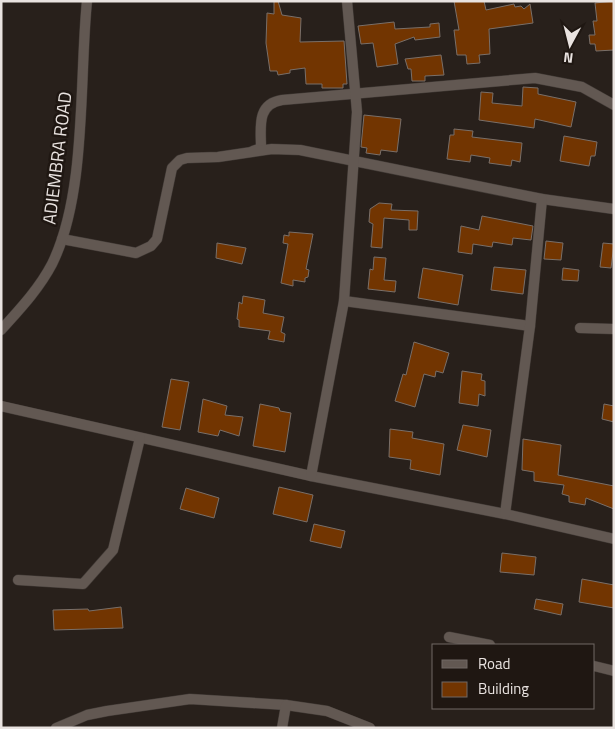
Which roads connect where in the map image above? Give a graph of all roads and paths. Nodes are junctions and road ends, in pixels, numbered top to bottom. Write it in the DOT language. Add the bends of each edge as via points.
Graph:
graph roads {
  1 [pos="87,1"];
  2 [pos="348,1"];
  3 [pos="355,94"];
  4 [pos="614,105"];
  5 [pos="250,152"];
  6 [pos="354,160"];
  7 [pos="542,200"];
  8 [pos="614,209"];
  9 [pos="62,239"];
  10 [pos="344,301"];
  11 [pos="530,326"];
  12 [pos="580,328"];
  13 [pos="1,330"];
  14 [pos="614,330"];
  15 [pos="1,406"];
  16 [pos="140,438"];
  17 [pos="311,476"];
  18 [pos="505,514"];
  19 [pos="614,539"];
  20 [pos="18,580"];
  21 [pos="449,637"];
  22 [pos="485,644"];
  23 [pos="595,666"];
  24 [pos="614,671"];
  25 [pos="286,704"];
  26 [pos="56,728"];
  27 [pos="282,728"];
  28 [pos="370,728"];
  1 -- 9 [label="street, ADIEMBRA ROAD" via="72,198"];
  2 -- 3 [label="street"];
  3 -- 4 [label="street" via="535,78 582,87"];
  3 -- 5 [label="street" via="282,100 270,104 261,116 261,148"];
  3 -- 6 [label="street"];
  5 -- 6 [label="street" via="287,148"];
  5 -- 9 [label="street" via="187,158 174,164 157,239 139,252"];
  6 -- 7 [label="street"];
  6 -- 10 [label="street"];
  7 -- 8 [label="street"];
  7 -- 11 [label="street"];
  9 -- 13 [label="street, ADIEMBRA ROAD" via="37,288"];
  10 -- 11 [label="street"];
  10 -- 17 [label="street"];
  11 -- 18 [label="street"];
  12 -- 14 [label="street"];
  15 -- 16 [label="street"];
  16 -- 17 [label="street"];
  16 -- 20 [label="street" via="110,555 83,584"];
  17 -- 18 [label="street"];
  18 -- 19 [label="street"];
  21 -- 22 [label="street"];
  23 -- 24 [label="street"];
  25 -- 26 [label="street" via="171,700 87,715"];
  25 -- 27 [label="street"];
  25 -- 28 [label="street" via="326,711"];
}
